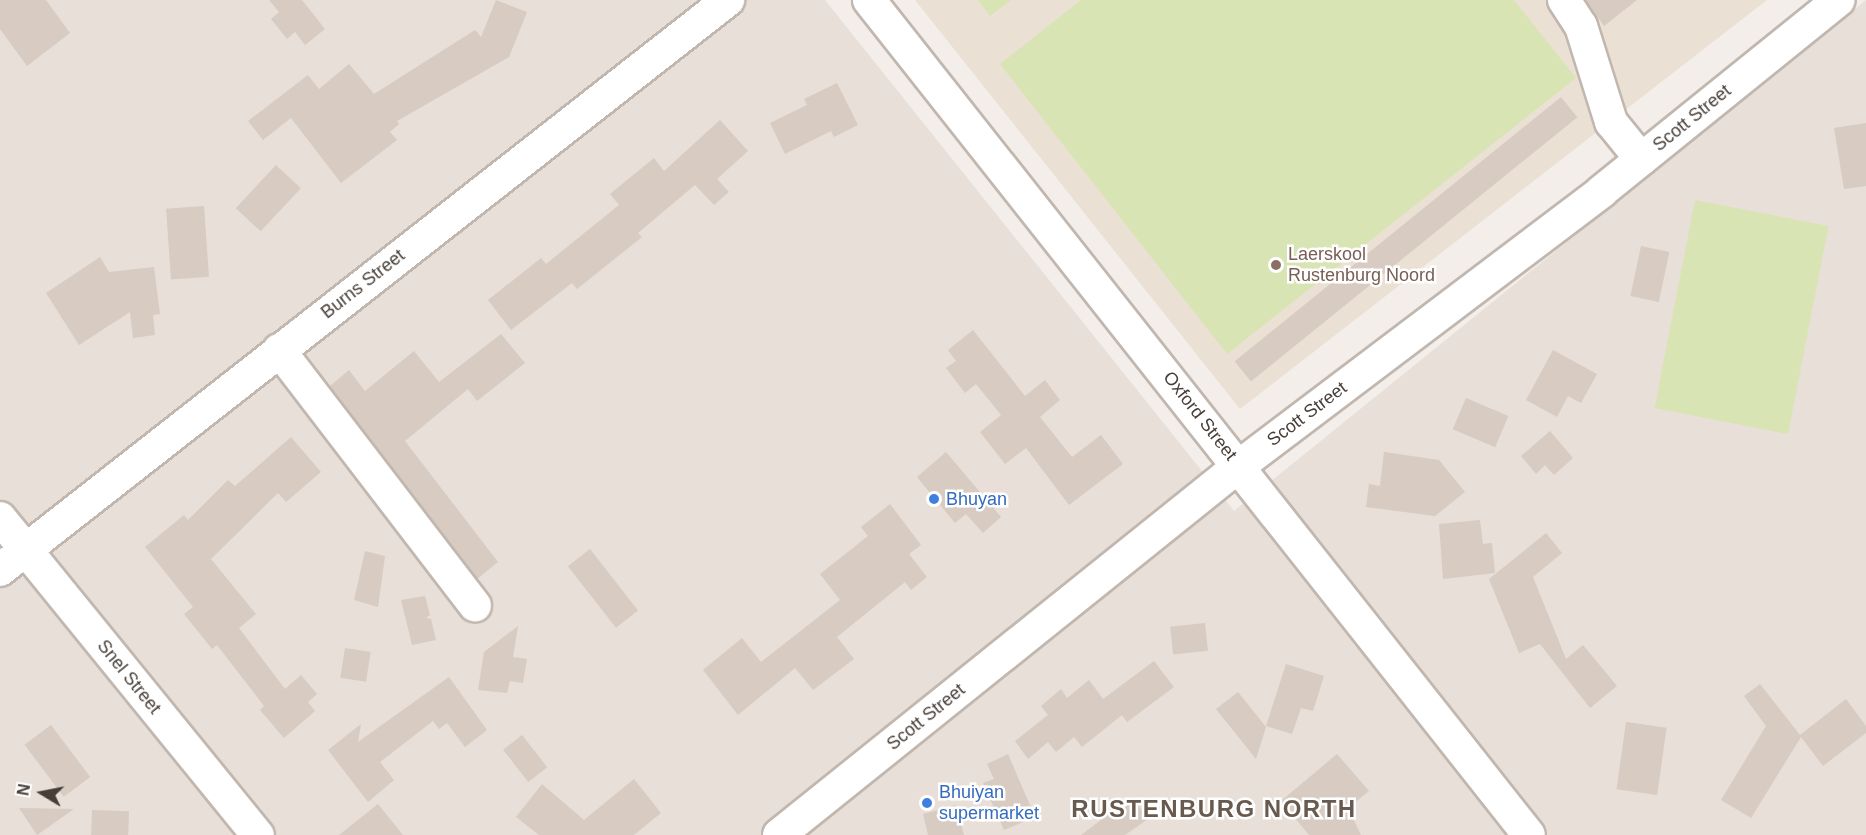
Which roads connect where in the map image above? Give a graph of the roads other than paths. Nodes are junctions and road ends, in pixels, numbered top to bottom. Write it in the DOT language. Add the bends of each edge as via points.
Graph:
graph roads {
  1 [pos="728,0"];
  2 [pos="869,0"];
  3 [pos="1564,0"];
  4 [pos="1839,0"];
  5 [pos="1641,159"];
  6 [pos="279,350"];
  7 [pos="1239,466"];
  8 [pos="0,519"];
  9 [pos="25,550"];
  10 [pos="0,570"];
  11 [pos="476,605"];
  12 [pos="258,835"];
  13 [pos="779,835"];
  14 [pos="1529,835"];
  1 -- 6 [label="street, Burns Street"];
  2 -- 7 [label="street, Oxford Street"];
  3 -- 5 [label="street" via="1581,26 1611,122"];
  4 -- 5 [label="street, Scott Street"];
  5 -- 7 [label="street, Scott Street"];
  6 -- 9 [label="street, Burns Street"];
  6 -- 11 [label="street"];
  7 -- 13 [label="street, Scott Street"];
  7 -- 14 [label="street, Oxford Street"];
  8 -- 9 [label="street, Snel Street"];
  9 -- 10 [label="street, Burns Street"];
  9 -- 12 [label="street, Snel Street"];
}
